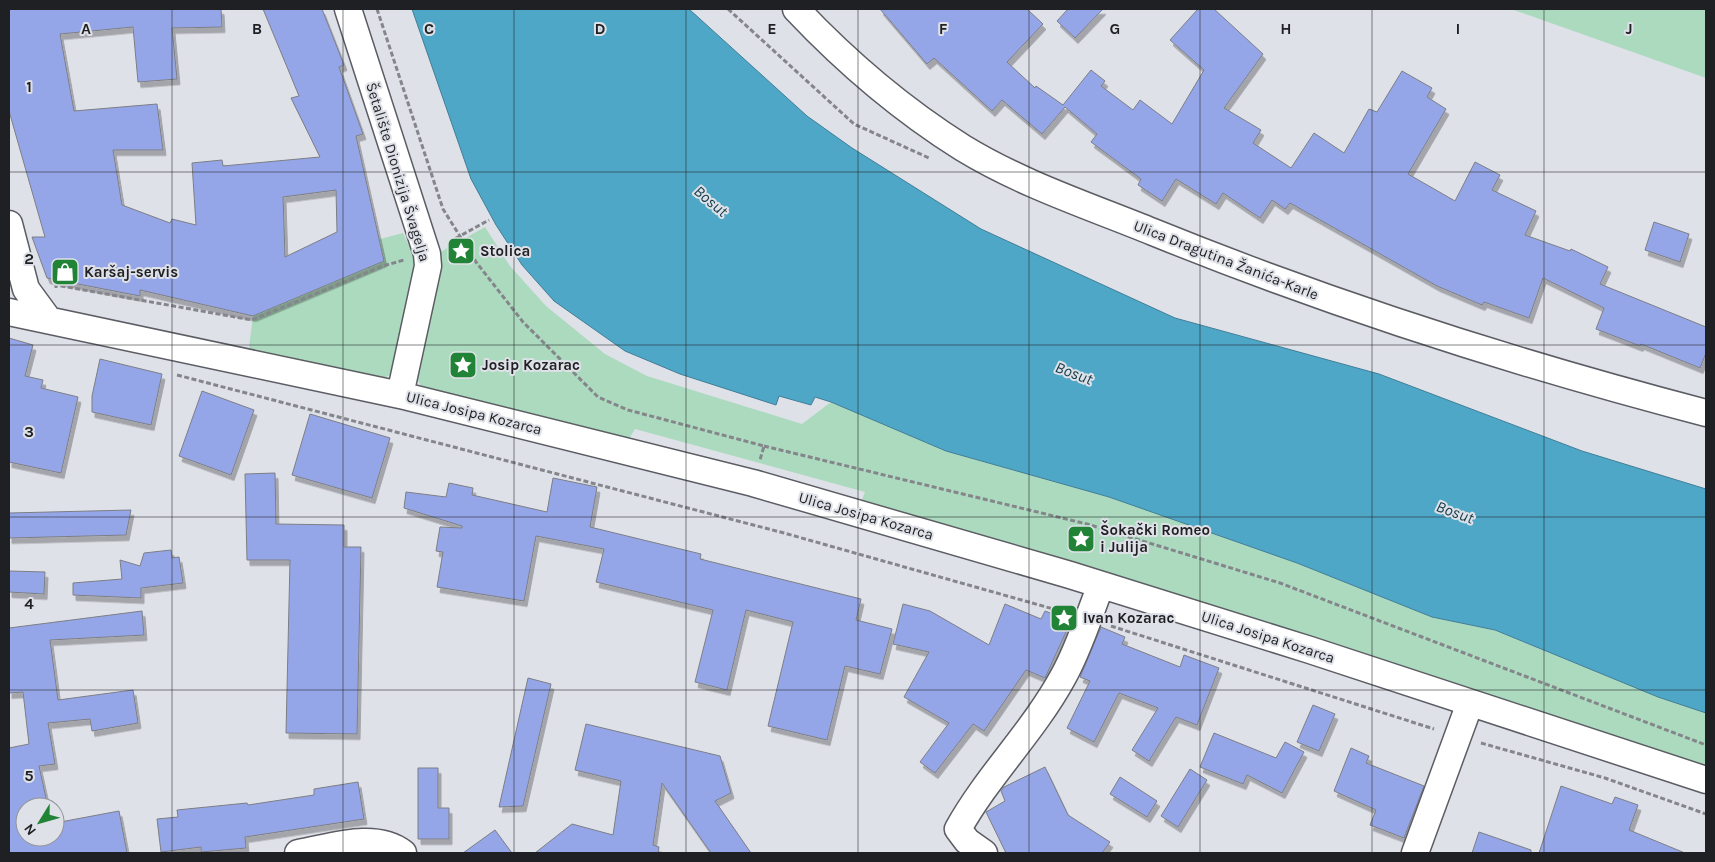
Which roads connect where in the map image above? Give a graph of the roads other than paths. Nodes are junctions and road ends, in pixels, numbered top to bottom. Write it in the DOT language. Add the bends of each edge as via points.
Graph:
graph roads {
  1 [pos="348,9"];
  2 [pos="796,9"];
  3 [pos="9,224"];
  4 [pos="9,312"];
  5 [pos="48,319"];
  6 [pos="400,395"];
  7 [pos="1706,414"];
  8 [pos="1101,585"];
  9 [pos="1470,703"];
  10 [pos="1706,780"];
  11 [pos="298,853"];
  12 [pos="402,853"];
  13 [pos="984,853"];
  14 [pos="1416,853"];
  1 -- 6 [label="street, Šetalište Dionizija Švagelja" via="428,266"];
  2 -- 7 [label="street, Ulica Dragutina Žanića-Karle" via="898,104 965,149 1038,186 1247,270 1376,315 1564,376"];
  3 -- 5 [label="street" via="26,289"];
  4 -- 5 [label="street, Ulica Josipa Kozarca"];
  5 -- 6 [label="street, Ulica Josipa Kozarca"];
  6 -- 8 [label="street, Ulica Josipa Kozarca" via="753,482"];
  8 -- 9 [label="street, Ulica Josipa Kozarca"];
  8 -- 13 [label="street" via="1063,677 1020,743 975,798 958,829 967,841"];
  9 -- 10 [label="street, Ulica Josipa Kozarca"];
  9 -- 14 [label="street"];
  11 -- 12 [label="street" via="354,843 380,843 395,847"];
}
